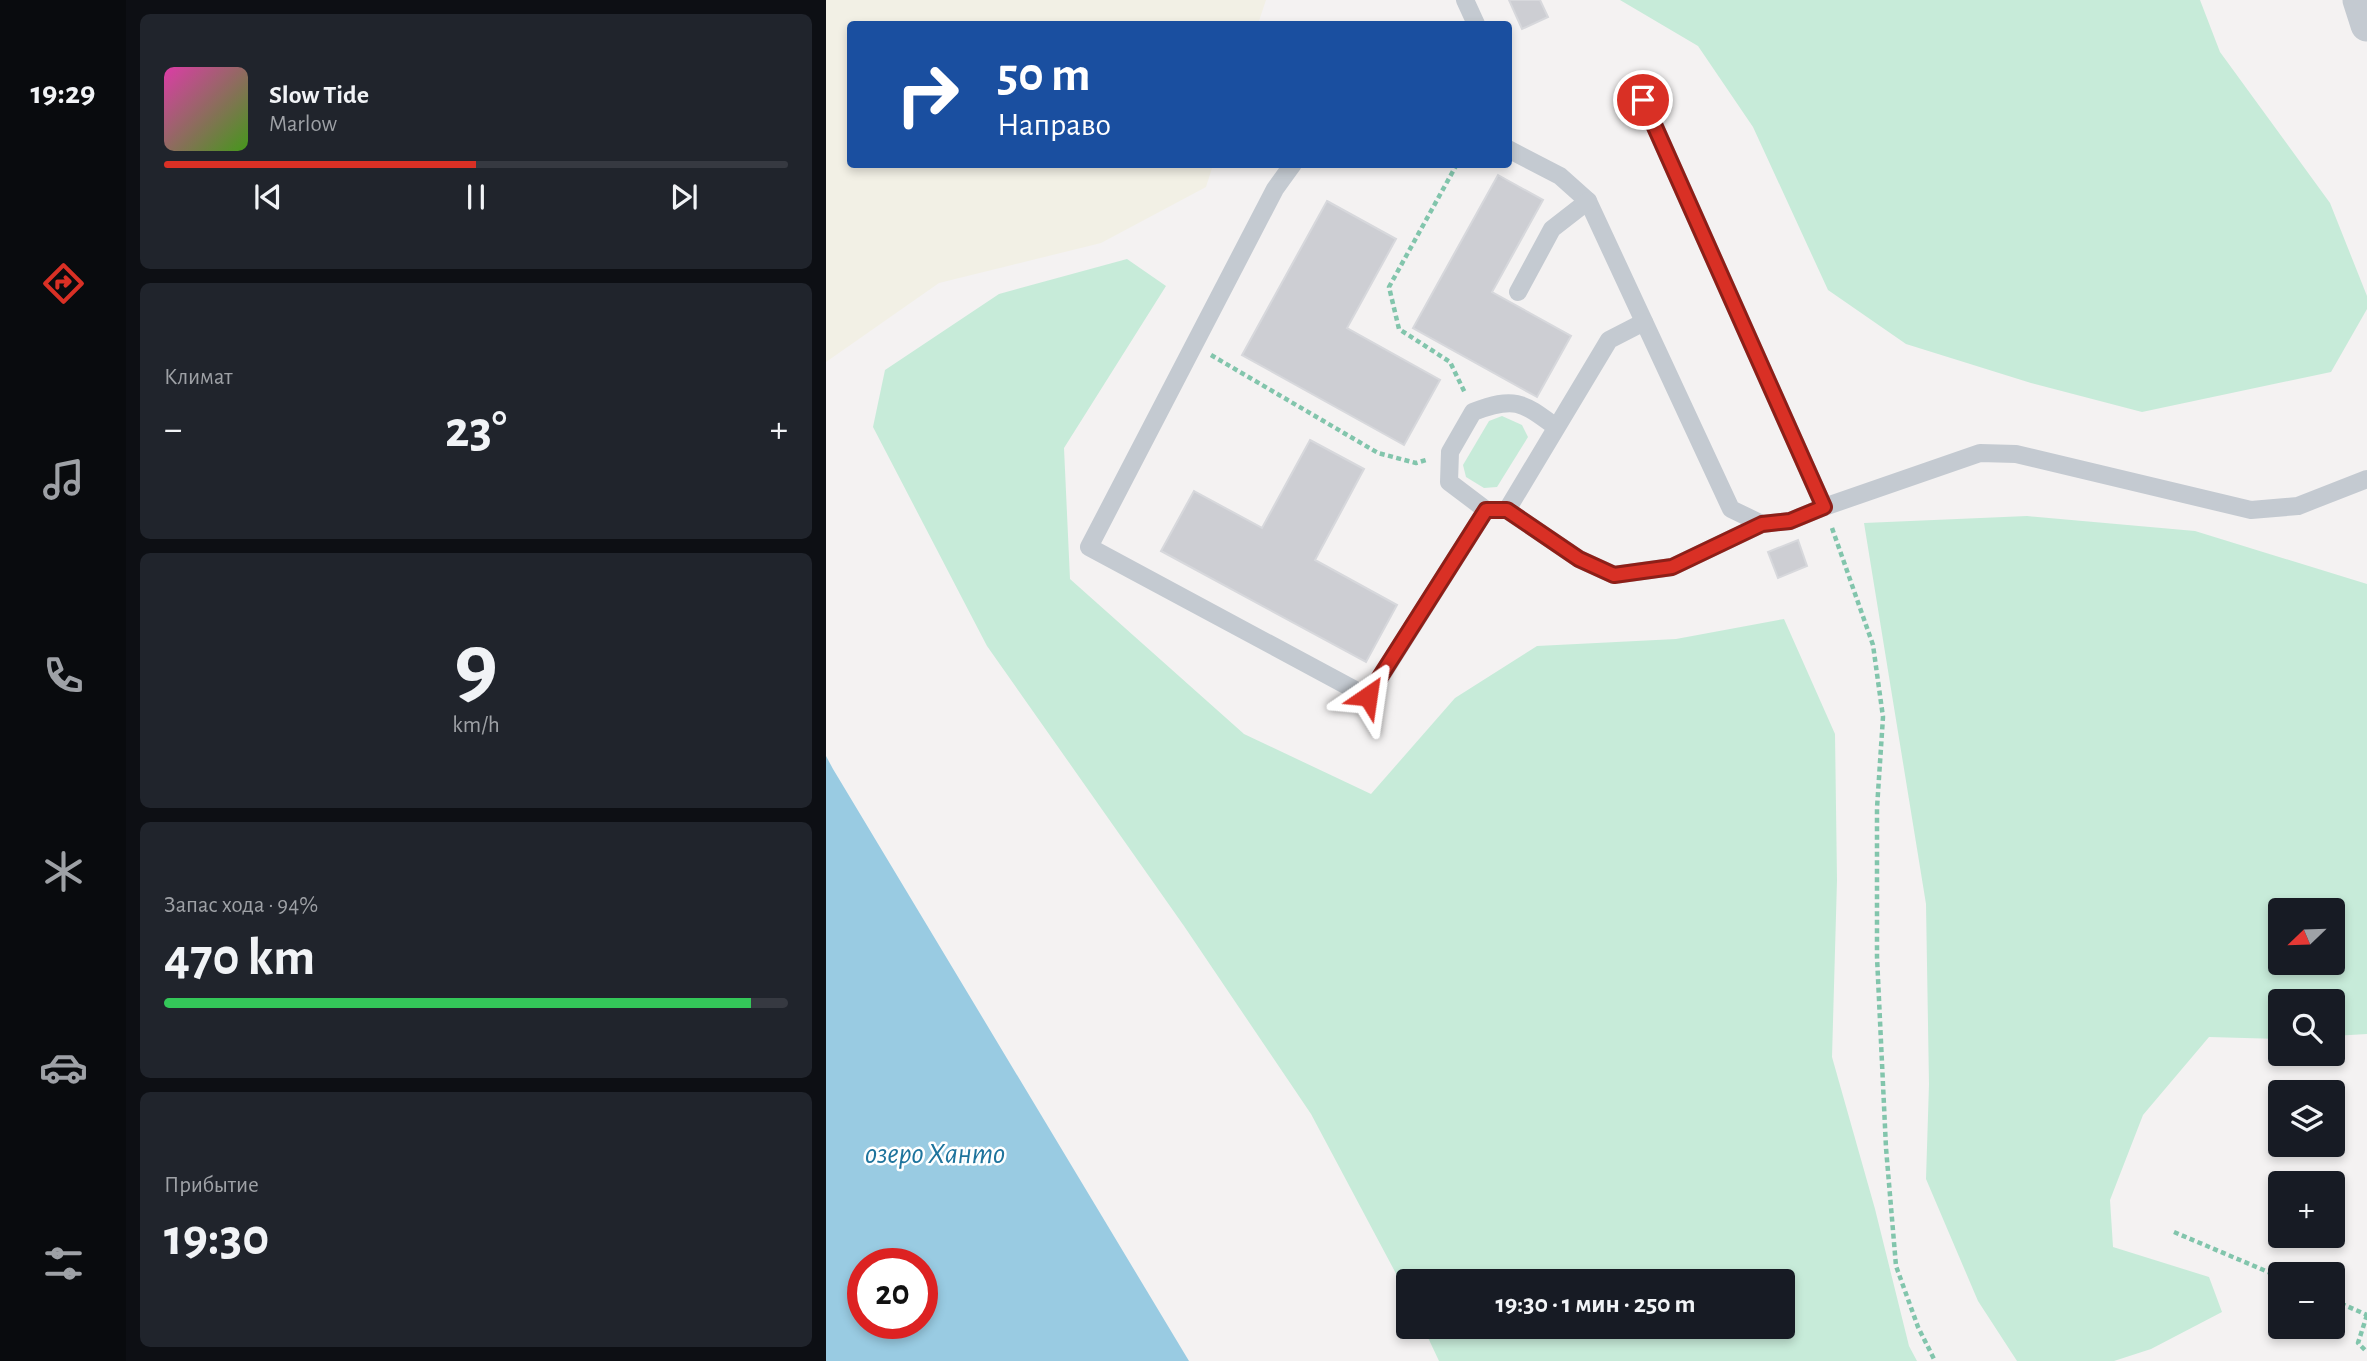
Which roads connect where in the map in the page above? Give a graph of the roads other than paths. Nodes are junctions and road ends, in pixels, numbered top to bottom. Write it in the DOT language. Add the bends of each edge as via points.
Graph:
graph roads {
  1 [pos="1465,0"];
  2 [pos="2359,0"];
  3 [pos="1475,21"];
  4 [pos="2367,25"];
  5 [pos="1643,100"];
  6 [pos="1512,151"];
  7 [pos="1290,168"];
  8 [pos="1588,201"];
  9 [pos="1518,292"];
  10 [pos="1644,322"];
  11 [pos="1556,427"];
  12 [pos="2367,478"];
  13 [pos="1824,507"];
  14 [pos="1486,510"];
  15 [pos="1507,510"];
  16 [pos="1762,524"];
  1 -- 3 [label="lane"];
  2 -- 4 [label="street"];
  5 -- 13 [label="lane"];
  6 -- 8 [label="lane" via="1560,176"];
  7 -- 14 [label="lane" via="1275,189 1089,547 1368,696"];
  8 -- 9 [label="lane" via="1552,229"];
  8 -- 10 [label="lane"];
  10 -- 11 [label="lane" via="1609,340"];
  10 -- 16 [label="lane" via="1731,509"];
  11 -- 14 [label="lane" via="1526,405 1500,402 1473,412 1450,452 1448,482"];
  11 -- 15 [label="lane"];
  12 -- 13 [label="lane" via="2298,506 2251,510 2016,454 1980,453"];
  13 -- 16 [label="lane" via="1790,521"];
  14 -- 15 [label="lane"];
  15 -- 16 [label="lane" via="1579,559 1614,575 1672,567"];
}
